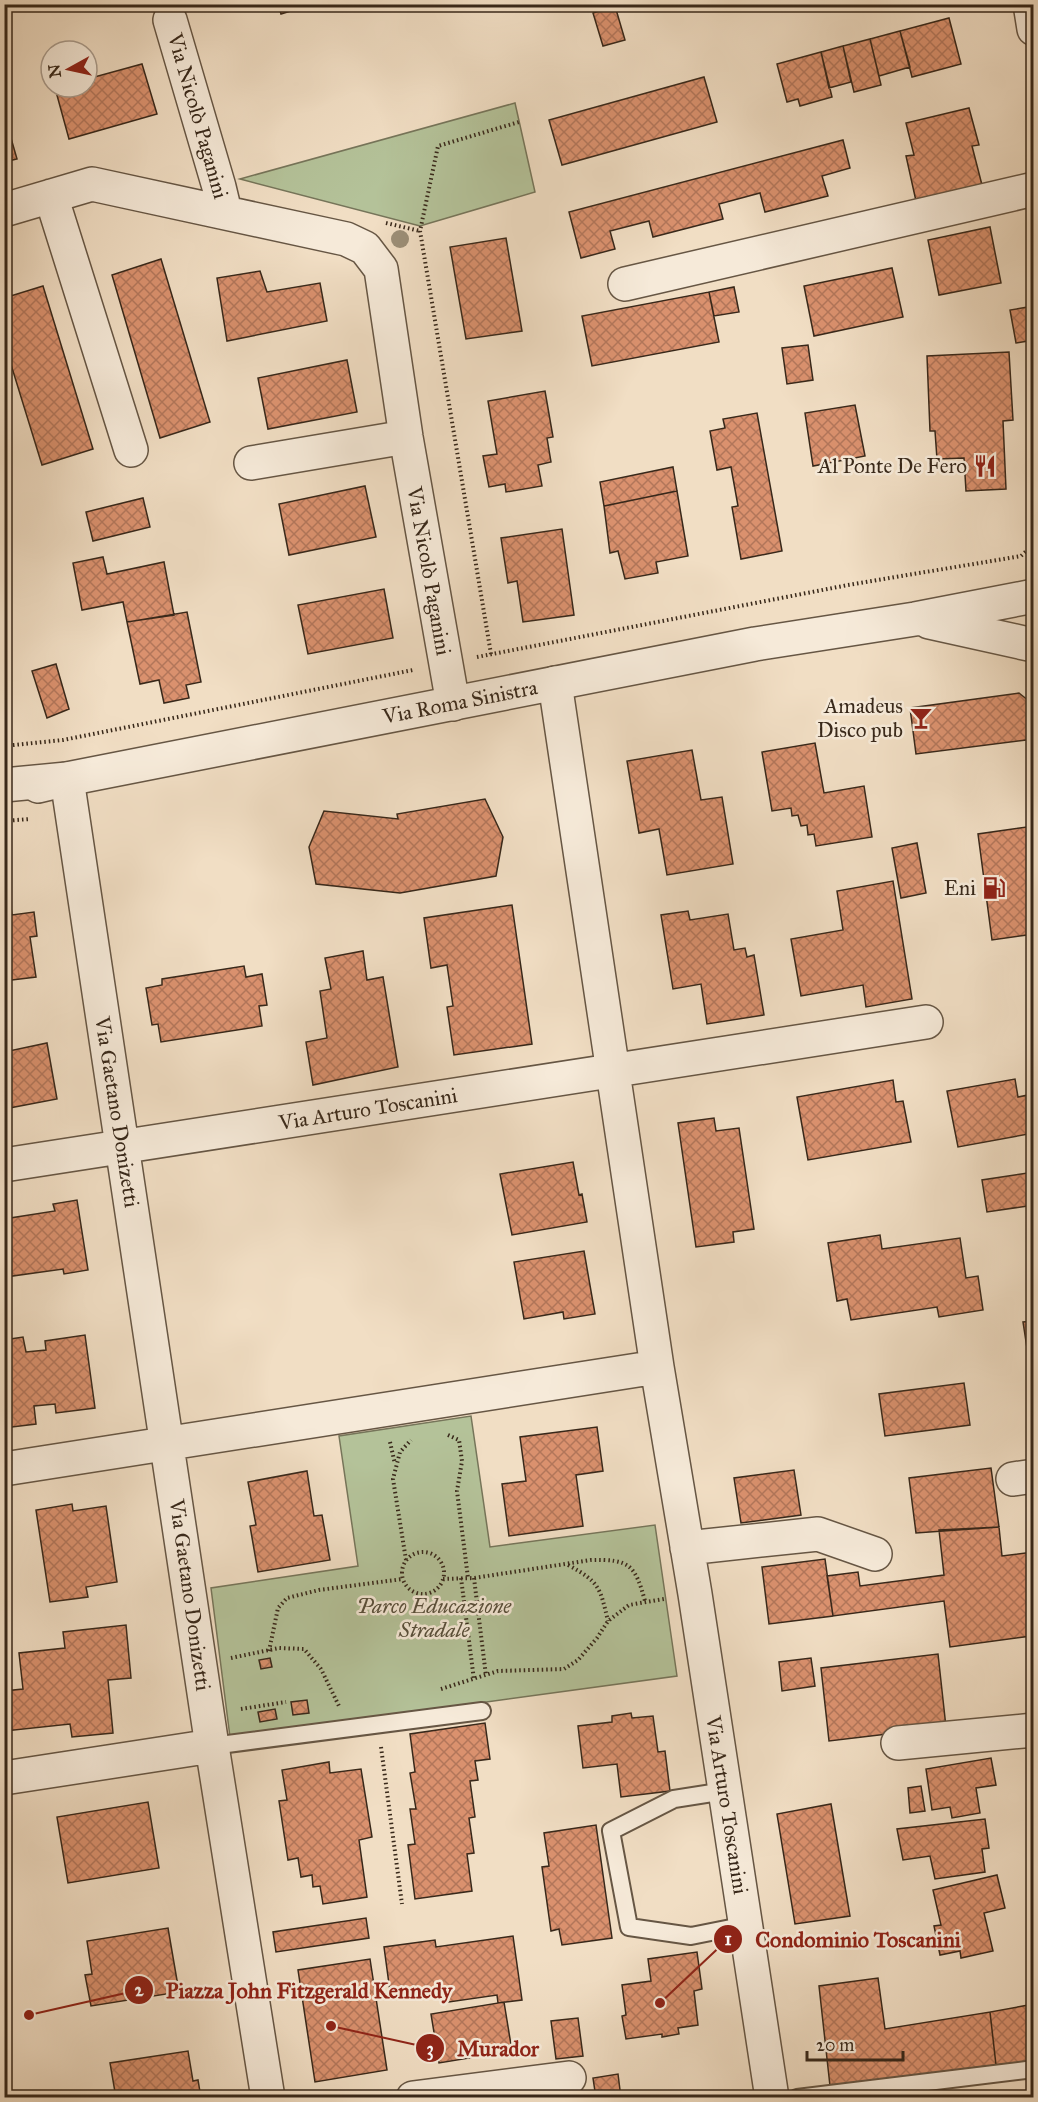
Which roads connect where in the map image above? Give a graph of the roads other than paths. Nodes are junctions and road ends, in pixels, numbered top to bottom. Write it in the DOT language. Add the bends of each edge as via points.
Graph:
graph roads {
  1 [pos="1030,4"];
  2 [pos="170,20"];
  3 [pos="1034,28"];
  4 [pos="1034,189"];
  5 [pos="51,196"];
  6 [pos="4,210"];
  7 [pos="225,212"];
  8 [pos="625,284"];
  9 [pos="406,437"];
  10 [pos="131,450"];
  11 [pos="251,463"];
  12 [pos="1034,596"];
  13 [pos="1034,606"];
  14 [pos="915,619"];
  15 [pos="1033,645"];
  16 [pos="555,683"];
  17 [pos="453,705"];
  18 [pos="67,779"];
  19 [pos="4,785"];
  20 [pos="4,793"];
  21 [pos="926,1022"];
  22 [pos="614,1071"];
  23 [pos="122,1146"];
  24 [pos="4,1165"];
  25 [pos="657,1367"];
  26 [pos="167,1445"];
  27 [pos="4,1469"];
  28 [pos="687,1548"];
  29 [pos="875,1554"];
  30 [pos="482,1711"];
  31 [pos="1034,1731"];
  32 [pos="898,1743"];
  33 [pos="212,1746"];
  34 [pos="4,1778"];
  35 [pos="725,1791"];
  36 [pos="746,1925"];
  37 [pos="1034,2069"];
  38 [pos="569,2078"];
  39 [pos="268,2097"];
  40 [pos="413,2097"];
  41 [pos="772,2097"];
  42 [pos="797,2097"];
  1 -- 3 [label="street"];
  2 -- 7 [label="street, Via Nicolò Paganini"];
  4 -- 8 [label="street"];
  5 -- 6 [label="street, Via Nicolò Paganini"];
  5 -- 7 [label="street, Via Nicolò Paganini" via="92,184"];
  5 -- 10 [label="street"];
  7 -- 9 [label="street, Via Nicolò Paganini" via="346,239 365,248 381,269"];
  9 -- 11 [label="street"];
  9 -- 17 [label="street, Via Nicolò Paganini"];
  12 -- 14 [label="street, Via Roma Sinistra"];
  13 -- 15 [label="street" via="1029,625"];
  14 -- 15 [label="street, Via Roma Sinistra"];
  14 -- 16 [label="street, Via Roma Sinistra" via="754,644"];
  16 -- 17 [label="street, Via Roma Sinistra"];
  16 -- 22 [label="street, Via Arturo Toscanini"];
  17 -- 18 [label="street, Via Roma Sinistra"];
  18 -- 19 [label="street, Via Roma Sinistra"];
  18 -- 20 [label="street"];
  18 -- 23 [label="street, Via Gaetano Donizetti"];
  21 -- 22 [label="street, Via Arturo Toscanini"];
  22 -- 23 [label="street, Via Arturo Toscanini"];
  22 -- 25 [label="street, Via Arturo Toscanini"];
  23 -- 24 [label="street, Via Arturo Toscanini"];
  23 -- 26 [label="street, Via Gaetano Donizetti"];
  25 -- 26 [label="street"];
  25 -- 28 [label="street, Via Arturo Toscanini"];
  26 -- 27 [label="street"];
  26 -- 33 [label="street, Via Gaetano Donizetti"];
  28 -- 29 [label="street" via="818,1534"];
  28 -- 35 [label="street, Via Arturo Toscanini"];
  30 -- 33 [label="lane"];
  31 -- 32 [label="street"];
  33 -- 34 [label="street"];
  33 -- 39 [label="street, Via Gaetano Donizetti"];
  35 -- 36 [label="street, Via Arturo Toscanini"];
  35 -- 36 [label="lane" via="674,1799 611,1831 629,1927 691,1936"];
  36 -- 41 [label="street, Via Arturo Toscanini"];
  37 -- 42 [label="lane"];
  38 -- 40 [label="street"];
}
